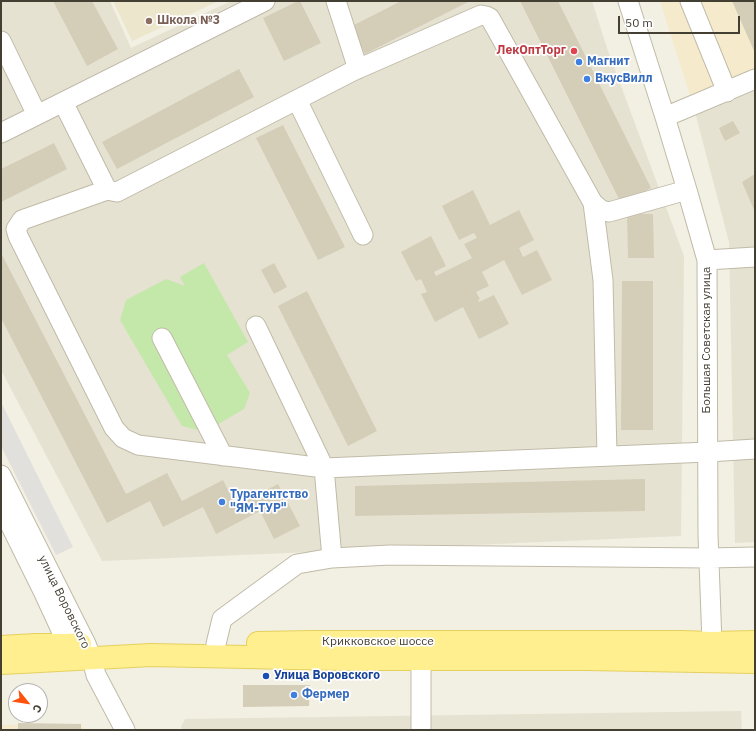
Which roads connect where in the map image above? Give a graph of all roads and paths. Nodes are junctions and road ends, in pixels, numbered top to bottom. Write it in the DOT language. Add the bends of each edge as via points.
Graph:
graph roads {
  1 [pos="265,1"];
  2 [pos="336,1"];
  3 [pos="628,1"];
  4 [pos="690,1"];
  5 [pos="1,40"];
  6 [pos="358,69"];
  7 [pos="755,79"];
  8 [pos="727,92"];
  9 [pos="297,100"];
  10 [pos="63,102"];
  11 [pos="37,115"];
  12 [pos="665,117"];
  13 [pos="1,133"];
  14 [pos="107,190"];
  15 [pos="687,190"];
  16 [pos="593,203"];
  17 [pos="363,235"];
  18 [pos="755,257"];
  19 [pos="707,260"];
  20 [pos="256,326"];
  21 [pos="162,338"];
  22 [pos="755,449"];
  23 [pos="708,452"];
  24 [pos="223,456"];
  25 [pos="607,456"];
  26 [pos="324,468"];
  27 [pos="1,475"];
  28 [pos="1,506"];
  29 [pos="755,557"];
  30 [pos="332,558"];
  31 [pos="709,558"];
  32 [pos="755,642"];
  33 [pos="712,643"];
  34 [pos="216,644"];
  35 [pos="1,647"];
  36 [pos="421,651"];
  37 [pos="83,656"];
  38 [pos="755,662"];
  39 [pos="1,663"];
  40 [pos="125,730"];
  41 [pos="421,730"];
  1 -- 10 [label="street"];
  2 -- 6 [label="street"];
  3 -- 12 [label="street, Большая Советская улица"];
  4 -- 8 [label="street"];
  5 -- 11 [label="street"];
  6 -- 9 [label="street"];
  6 -- 16 [label="street" via="481,15 490,18"];
  7 -- 8 [label="street"];
  8 -- 12 [label="street"];
  9 -- 14 [label="street" via="117,192"];
  9 -- 17 [label="street"];
  10 -- 11 [label="street"];
  10 -- 14 [label="street"];
  11 -- 13 [label="street"];
  12 -- 15 [label="street, Большая Советская улица"];
  14 -- 24 [label="street" via="22,220 16,229 18,236 114,428 123,438 138,446"];
  15 -- 16 [label="street" via="609,212"];
  15 -- 19 [label="street, Большая Советская улица"];
  16 -- 25 [label="street" via="603,280"];
  18 -- 19 [label="street"];
  19 -- 23 [label="street, Большая Советская улица"];
  20 -- 26 [label="street"];
  21 -- 24 [label="street"];
  22 -- 23 [label="street"];
  23 -- 25 [label="street"];
  23 -- 31 [label="street, Большая Советская улица"];
  24 -- 26 [label="street"];
  25 -- 26 [label="street"];
  26 -- 30 [label="street"];
  27 -- 37 [label="street, улица Воровского"];
  28 -- 37 [label="street" via="43,592"];
  29 -- 31 [label="street"];
  30 -- 31 [label="street" via="390,555"];
  30 -- 34 [label="street" via="297,564 222,619"];
  31 -- 33 [label="street, Большая Советская улица"];
  32 -- 33 [label="main road, Крикковское шоссе"];
  33 -- 36 [label="main road, Крикковское шоссе"];
  34 -- 36 [label="main road, Крикковское шоссе" via="312,642"];
  34 -- 37 [label="main road, Крикковское шоссе" via="135,645"];
  35 -- 37 [label="main road, Крикковское шоссе" via="36,645"];
  36 -- 37 [label="main road" via="341,659"];
  36 -- 38 [label="main road" via="587,659"];
  36 -- 41 [label="street"];
  37 -- 39 [label="main road"];
  37 -- 40 [label="street, улица Воровского"];
}
